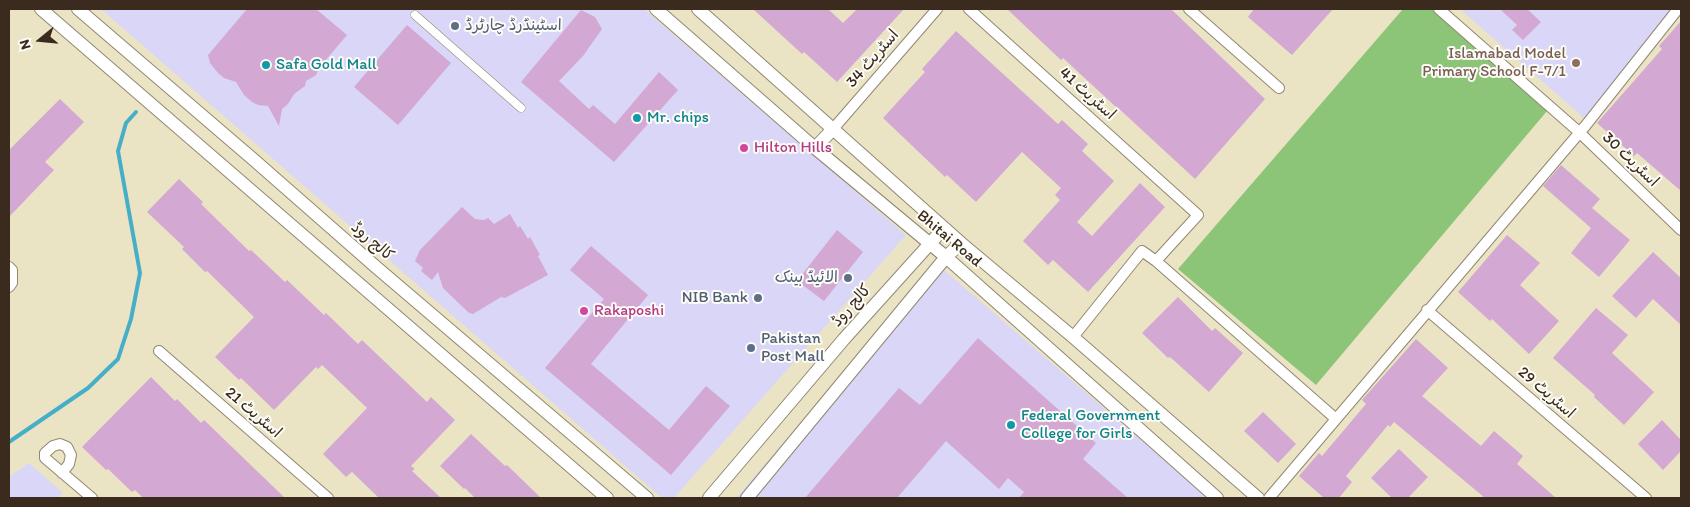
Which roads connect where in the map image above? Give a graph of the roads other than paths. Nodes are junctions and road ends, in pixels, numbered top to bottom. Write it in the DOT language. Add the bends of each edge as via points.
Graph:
graph roads {
  1 [pos="41,9"];
  2 [pos="78,9"];
  3 [pos="656,9"];
  4 [pos="698,9"];
  5 [pos="937,9"];
  6 [pos="969,9"];
  7 [pos="1190,9"];
  8 [pos="1439,9"];
  9 [pos="1678,9"];
  10 [pos="415,15"];
  11 [pos="1279,88"];
  12 [pos="521,108"];
  13 [pos="833,129"];
  14 [pos="1579,132"];
  15 [pos="815,148"];
  16 [pos="944,228"];
  17 [pos="1681,230"];
  18 [pos="961,243"];
  19 [pos="930,244"];
  20 [pos="946,257"];
  21 [pos="1156,261"];
  22 [pos="9,268"];
  23 [pos="9,287"];
  24 [pos="1427,310"];
  25 [pos="1073,337"];
  26 [pos="158,351"];
  27 [pos="1336,419"];
  28 [pos="62,473"];
  29 [pos="92,498"];
  30 [pos="328,498"];
  31 [pos="607,498"];
  32 [pos="647,498"];
  33 [pos="709,498"];
  34 [pos="747,498"];
  35 [pos="1217,498"];
  36 [pos="1258,498"];
  37 [pos="1269,498"];
  38 [pos="1646,498"];
  1 -- 31 [label="street"];
  2 -- 32 [label="street, کالج روڈ"];
  3 -- 15 [label="street, Bhitai Road"];
  4 -- 13 [label="street, Bhitai Road"];
  5 -- 13 [label="street, اسٹریٹ 34"];
  6 -- 21 [label="street, اسٹریٹ 41" via="1198,215"];
  7 -- 11 [label="street"];
  8 -- 14 [label="street, اسٹریٹ 30"];
  9 -- 14 [label="street"];
  10 -- 12 [label="street"];
  13 -- 15 [label="street"];
  13 -- 16 [label="street, Bhitai Road"];
  14 -- 17 [label="street, اسٹریٹ 30"];
  14 -- 24 [label="street"];
  15 -- 19 [label="street, Bhitai Road"];
  16 -- 18 [label="street, Bhitai Road"];
  16 -- 19 [label="street, کالج روڈ"];
  18 -- 20 [label="street"];
  18 -- 25 [label="street, Bhitai Road"];
  19 -- 20 [label="street, Bhitai Road"];
  19 -- 33 [label="street, کالج روڈ" via="844,339"];
  20 -- 34 [label="street"];
  20 -- 35 [label="street, Bhitai Road"];
  21 -- 25 [label="street" via="1142,250"];
  21 -- 27 [label="street"];
  22 -- 23 [label="street" via="12,270 12,283"];
  24 -- 27 [label="street"];
  24 -- 38 [label="street, اسٹریٹ 29"];
  25 -- 36 [label="street, Bhitai Road"];
  26 -- 30 [label="street, اسٹریٹ 21"];
  27 -- 37 [label="street"];
  28 -- 29 [label="street"];
}
